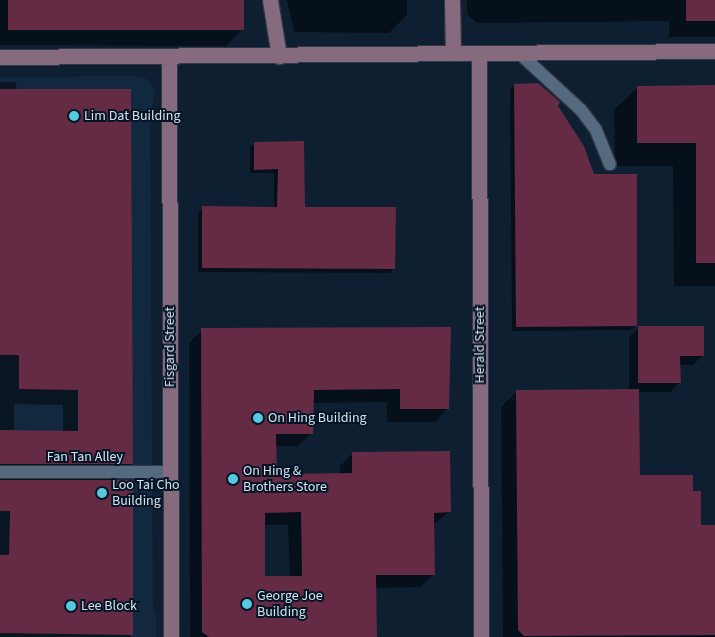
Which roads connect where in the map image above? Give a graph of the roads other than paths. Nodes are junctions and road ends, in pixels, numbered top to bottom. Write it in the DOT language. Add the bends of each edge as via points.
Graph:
graph roads {
  1 [pos="270,0"];
  2 [pos="452,0"];
  3 [pos="715,51"];
  4 [pos="453,53"];
  5 [pos="479,53"];
  6 [pos="519,53"];
  7 [pos="279,56"];
  8 [pos="0,57"];
  9 [pos="169,57"];
  10 [pos="610,164"];
  11 [pos="0,472"];
  12 [pos="169,472"];
  13 [pos="172,637"];
  14 [pos="481,637"];
  1 -- 7 [label="street"];
  2 -- 4 [label="street"];
  3 -- 6 [label="street"];
  4 -- 5 [label="street"];
  4 -- 7 [label="street"];
  5 -- 6 [label="street"];
  5 -- 14 [label="street, Herald Street"];
  6 -- 10 [label="lane" via="582,110 596,130"];
  7 -- 9 [label="street"];
  8 -- 9 [label="street"];
  9 -- 12 [label="street, Fisgard Street"];
  11 -- 12 [label="lane, Fan Tan Alley"];
  12 -- 13 [label="street, Fisgard Street"];
}
